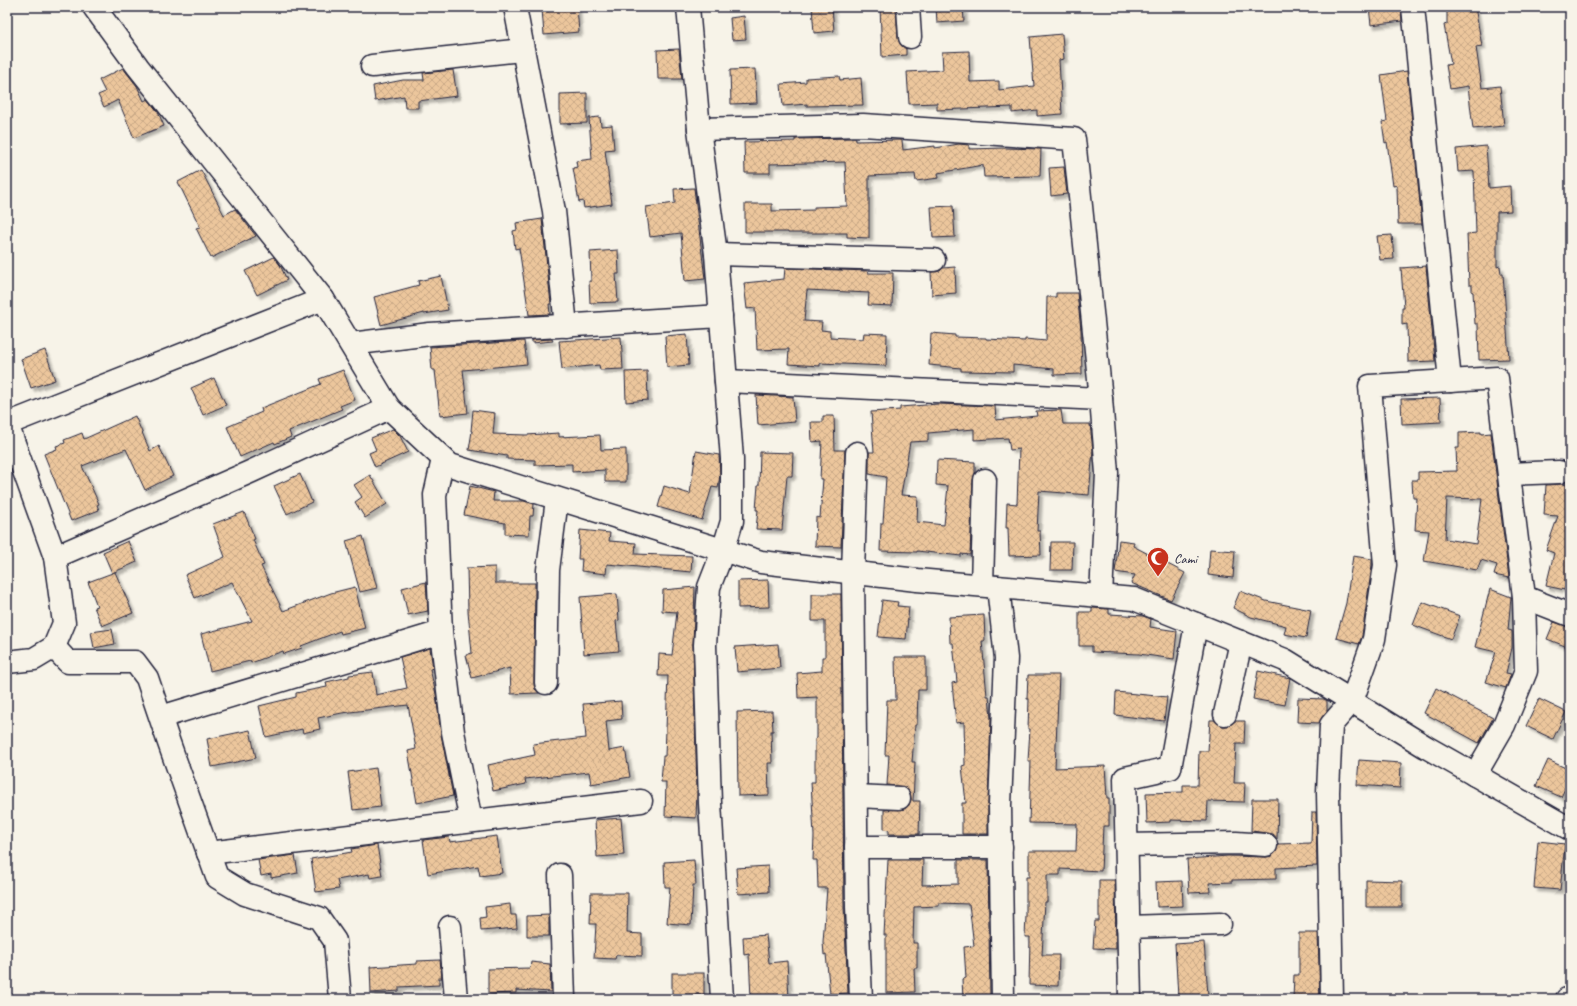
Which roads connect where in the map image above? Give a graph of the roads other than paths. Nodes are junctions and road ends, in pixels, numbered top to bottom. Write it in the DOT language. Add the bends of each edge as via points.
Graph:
graph roads {
  1 [pos="94,7"];
  2 [pos="514,7"];
  3 [pos="688,7"];
  4 [pos="908,7"];
  5 [pos="1413,7"];
  6 [pos="910,37"];
  7 [pos="522,50"];
  8 [pos="372,66"];
  9 [pos="699,129"];
  10 [pos="716,254"];
  11 [pos="934,260"];
  12 [pos="323,298"];
  13 [pos="721,316"];
  14 [pos="566,326"];
  15 [pos="351,344"];
  16 [pos="726,381"];
  17 [pos="1450,381"];
  18 [pos="1101,399"];
  19 [pos="389,408"];
  20 [pos="857,453"];
  21 [pos="443,459"];
  22 [pos="1559,472"];
  23 [pos="1509,474"];
  24 [pos="985,480"];
  25 [pos="557,499"];
  26 [pos="723,551"];
  27 [pos="55,557"];
  28 [pos="854,573"];
  29 [pos="990,586"];
  30 [pos="1101,596"];
  31 [pos="1524,597"];
  32 [pos="1570,615"];
  33 [pos="1196,624"];
  34 [pos="442,632"];
  35 [pos="1241,642"];
  36 [pos="54,647"];
  37 [pos="7,662"];
  38 [pos="546,683"];
  39 [pos="1352,701"];
  40 [pos="1225,714"];
  41 [pos="160,717"];
  42 [pos="1475,775"];
  43 [pos="856,796"];
  44 [pos="899,798"];
  45 [pos="641,801"];
  46 [pos="471,821"];
  47 [pos="1570,829"];
  48 [pos="1126,845"];
  49 [pos="1266,845"];
  50 [pos="856,847"];
  51 [pos="1001,847"];
  52 [pos="208,853"];
  53 [pos="560,875"];
  54 [pos="1220,924"];
  55 [pos="1128,927"];
  56 [pos="450,928"];
  57 [pos="340,999"];
  58 [pos="456,999"];
  59 [pos="564,999"];
  60 [pos="722,999"];
  61 [pos="860,999"];
  62 [pos="1003,999"];
  63 [pos="1130,999"];
  64 [pos="1332,999"];
  1 -- 12 [label="street" via="138,67"];
  2 -- 7 [label="street"];
  3 -- 9 [label="street"];
  4 -- 6 [label="street"];
  5 -- 17 [label="street"];
  7 -- 8 [label="street"];
  7 -- 14 [label="street" via="554,211"];
  9 -- 10 [label="street"];
  9 -- 18 [label="street" via="863,125 1074,139"];
  10 -- 11 [label="street"];
  10 -- 13 [label="street"];
  12 -- 15 [label="street"];
  12 -- 27 [label="street" via="7,424"];
  13 -- 14 [label="street"];
  13 -- 16 [label="street"];
  14 -- 15 [label="street" via="430,334"];
  15 -- 19 [label="street"];
  16 -- 18 [label="street"];
  16 -- 26 [label="street" via="732,459 732,521"];
  17 -- 23 [label="street" via="1497,378"];
  17 -- 39 [label="street" via="1370,386 1385,565 1374,639"];
  18 -- 30 [label="street" via="1107,473"];
  19 -- 21 [label="street"];
  19 -- 27 [label="street"];
  20 -- 28 [label="street"];
  21 -- 25 [label="street" via="450,465"];
  21 -- 34 [label="street" via="435,495"];
  22 -- 23 [label="street"];
  23 -- 31 [label="street"];
  24 -- 29 [label="street"];
  25 -- 26 [label="street"];
  25 -- 38 [label="street" via="548,570"];
  26 -- 28 [label="street" via="760,562"];
  26 -- 60 [label="street" via="710,587 705,645 710,803"];
  27 -- 36 [label="street" via="64,624"];
  28 -- 29 [label="street"];
  28 -- 43 [label="street"];
  29 -- 30 [label="street"];
  29 -- 51 [label="street" via="1006,658 1000,806"];
  30 -- 33 [label="street" via="1134,599"];
  31 -- 32 [label="street"];
  31 -- 42 [label="street" via="1526,671 1504,725"];
  33 -- 35 [label="street"];
  33 -- 48 [label="street" via="1170,768 1125,778"];
  34 -- 41 [label="street"];
  34 -- 46 [label="street" via="453,732"];
  35 -- 39 [label="street" via="1285,660"];
  35 -- 40 [label="street"];
  36 -- 37 [label="street" via="34,659"];
  36 -- 41 [label="street" via="68,662 136,662 148,678"];
  39 -- 42 [label="street"];
  39 -- 64 [label="street" via="1331,725 1328,792"];
  41 -- 52 [label="street"];
  42 -- 47 [label="street"];
  43 -- 44 [label="street"];
  43 -- 50 [label="street"];
  45 -- 46 [label="street"];
  46 -- 52 [label="street"];
  48 -- 49 [label="street"];
  48 -- 55 [label="street"];
  50 -- 51 [label="street"];
  50 -- 61 [label="street"];
  51 -- 62 [label="street"];
  52 -- 57 [label="street" via="217,877 246,894 319,918 335,941"];
  53 -- 59 [label="street"];
  54 -- 55 [label="street"];
  55 -- 63 [label="street"];
  56 -- 58 [label="street"];
}
